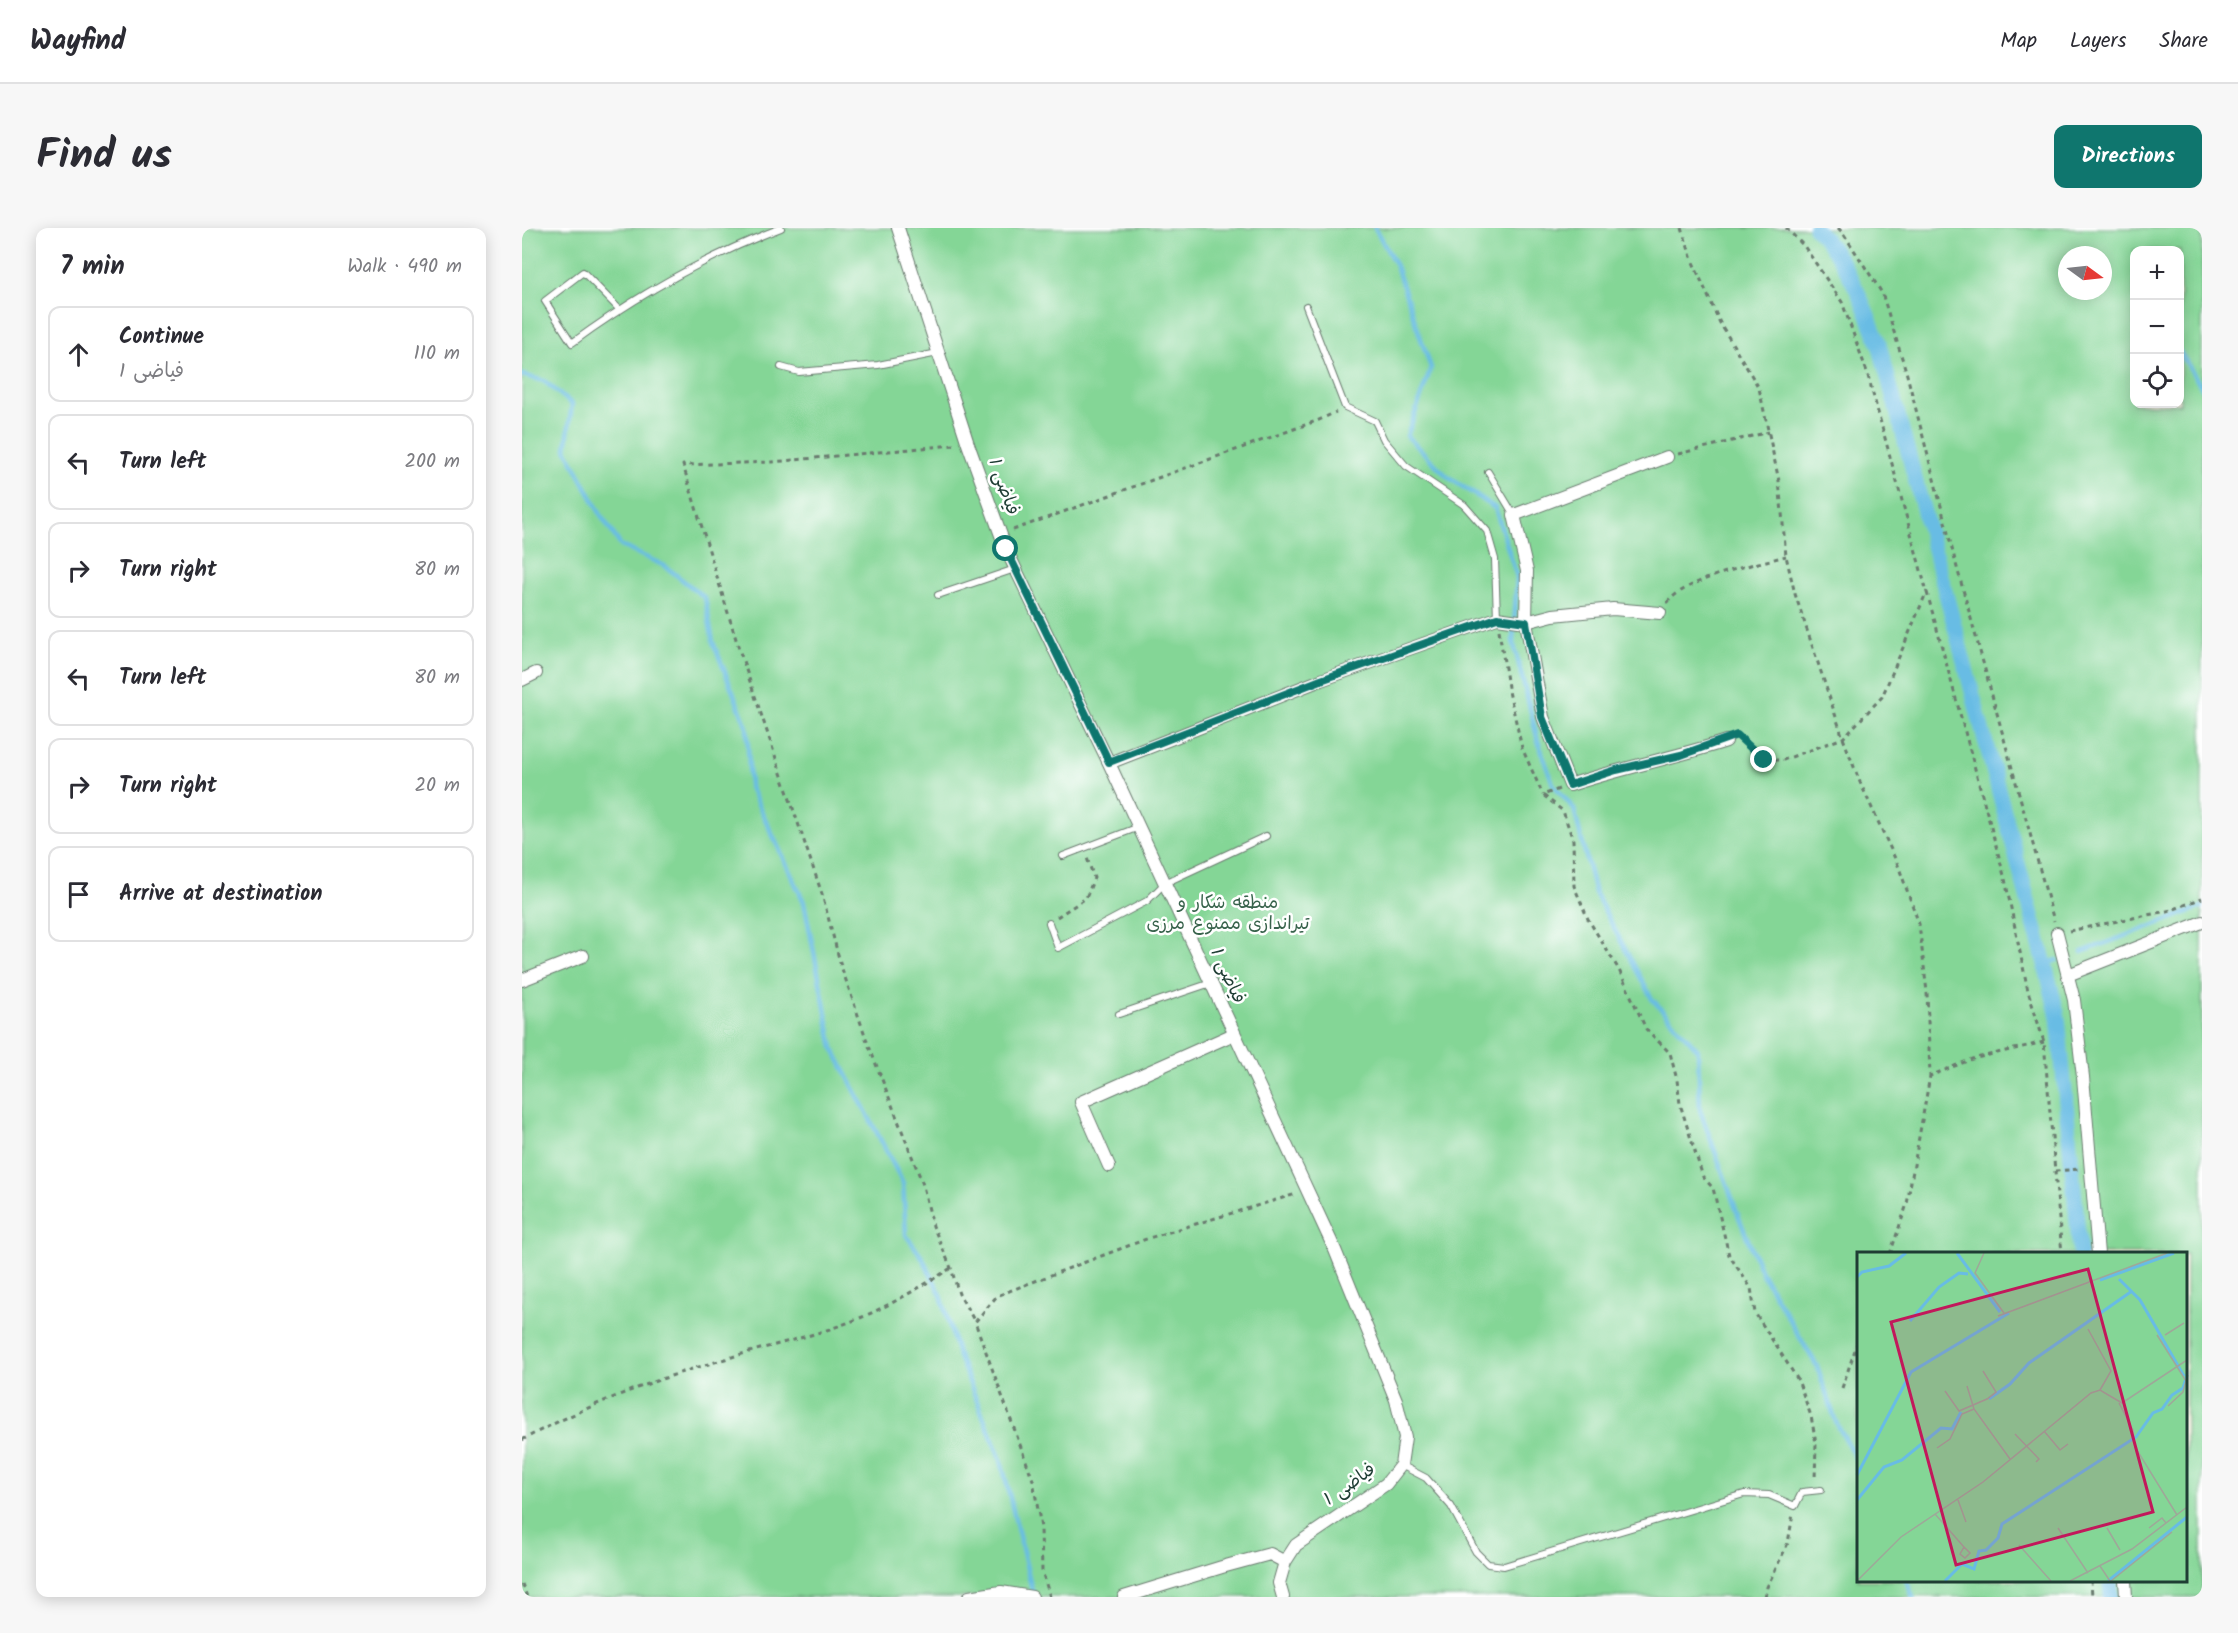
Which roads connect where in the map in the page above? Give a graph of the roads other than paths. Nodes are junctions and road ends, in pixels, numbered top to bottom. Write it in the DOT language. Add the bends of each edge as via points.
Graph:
graph roads {
  1 [pos="781,228"];
  2 [pos="898,228"];
  3 [pos="1306,306"];
  4 [pos="619,309"];
  5 [pos="939,353"];
  6 [pos="782,367"];
  7 [pos="1667,457"];
  8 [pos="1488,472"];
  9 [pos="1514,515"];
  10 [pos="1016,568"];
  11 [pos="938,595"];
  12 [pos="1660,613"];
  13 [pos="1501,619"];
  14 [pos="1524,622"];
  15 [pos="536,673"];
  16 [pos="522,680"];
  17 [pos="1726,741"];
  18 [pos="1109,762"];
  19 [pos="1139,827"];
  20 [pos="1266,836"];
  21 [pos="1063,856"];
  22 [pos="1165,883"];
  23 [pos="2202,922"];
  24 [pos="1049,923"];
  25 [pos="2057,933"];
  26 [pos="583,956"];
  27 [pos="2068,975"];
  28 [pos="522,980"];
  29 [pos="1210,983"];
  30 [pos="1119,1014"];
  31 [pos="1234,1034"];
  32 [pos="1109,1166"];
  33 [pos="2097,1252"];
  34 [pos="1401,1465"];
  35 [pos="1817,1490"];
  36 [pos="1285,1562"];
  37 [pos="2125,1582"];
  38 [pos="1027,1596"];
  39 [pos="969,1597"];
  40 [pos="1124,1597"];
  41 [pos="1283,1597"];
  42 [pos="2126,1597"];
  1 -- 4 [label="lane" via="743,243"];
  2 -- 5 [label="street, فیاضی 1"];
  3 -- 13 [label="lane" via="1345,407 1375,421 1384,440 1406,466 1464,505 1487,531 1495,559"];
  4 -- 4 [label="lane" via="583,272 545,301 572,343"];
  5 -- 6 [label="lane" via="878,365 800,372"];
  5 -- 10 [label="street, فیاضی 1" via="968,444"];
  7 -- 9 [label="street"];
  8 -- 9 [label="lane"];
  9 -- 14 [label="street" via="1527,571"];
  10 -- 11 [label="lane"];
  10 -- 18 [label="street, فیاضی 1"];
  12 -- 14 [label="street" via="1613,609"];
  13 -- 14 [label="street"];
  13 -- 18 [label="street" via="1321,680"];
  14 -- 17 [label="street" via="1542,717 1570,785"];
  15 -- 16 [label="street"];
  18 -- 19 [label="street, فیاضی 1"];
  19 -- 21 [label="lane"];
  19 -- 22 [label="street, فیاضی 1"];
  20 -- 22 [label="lane"];
  22 -- 24 [label="lane" via="1147,901 1058,948"];
  22 -- 29 [label="street, فیاضی 1"];
  23 -- 27 [label="street"];
  25 -- 27 [label="street"];
  26 -- 28 [label="street"];
  27 -- 33 [label="street" via="2083,1077"];
  29 -- 30 [label="lane"];
  29 -- 31 [label="street, فیاضی 1"];
  31 -- 32 [label="street" via="1081,1102"];
  31 -- 34 [label="street, فیاضی 1" via="1335,1250 1396,1400 1405,1437"];
  34 -- 35 [label="lane" via="1426,1478 1451,1506 1476,1552 1488,1564 1504,1566 1744,1494 1769,1495 1795,1506 1802,1492"];
  34 -- 36 [label="street, فیاضی 1" via="1386,1484 1296,1545"];
  36 -- 40 [label="street" via="1270,1554"];
  36 -- 41 [label="street" via="1280,1583"];
  37 -- 42 [label="street"];
  38 -- 39 [label="street" via="1001,1592"];
}
